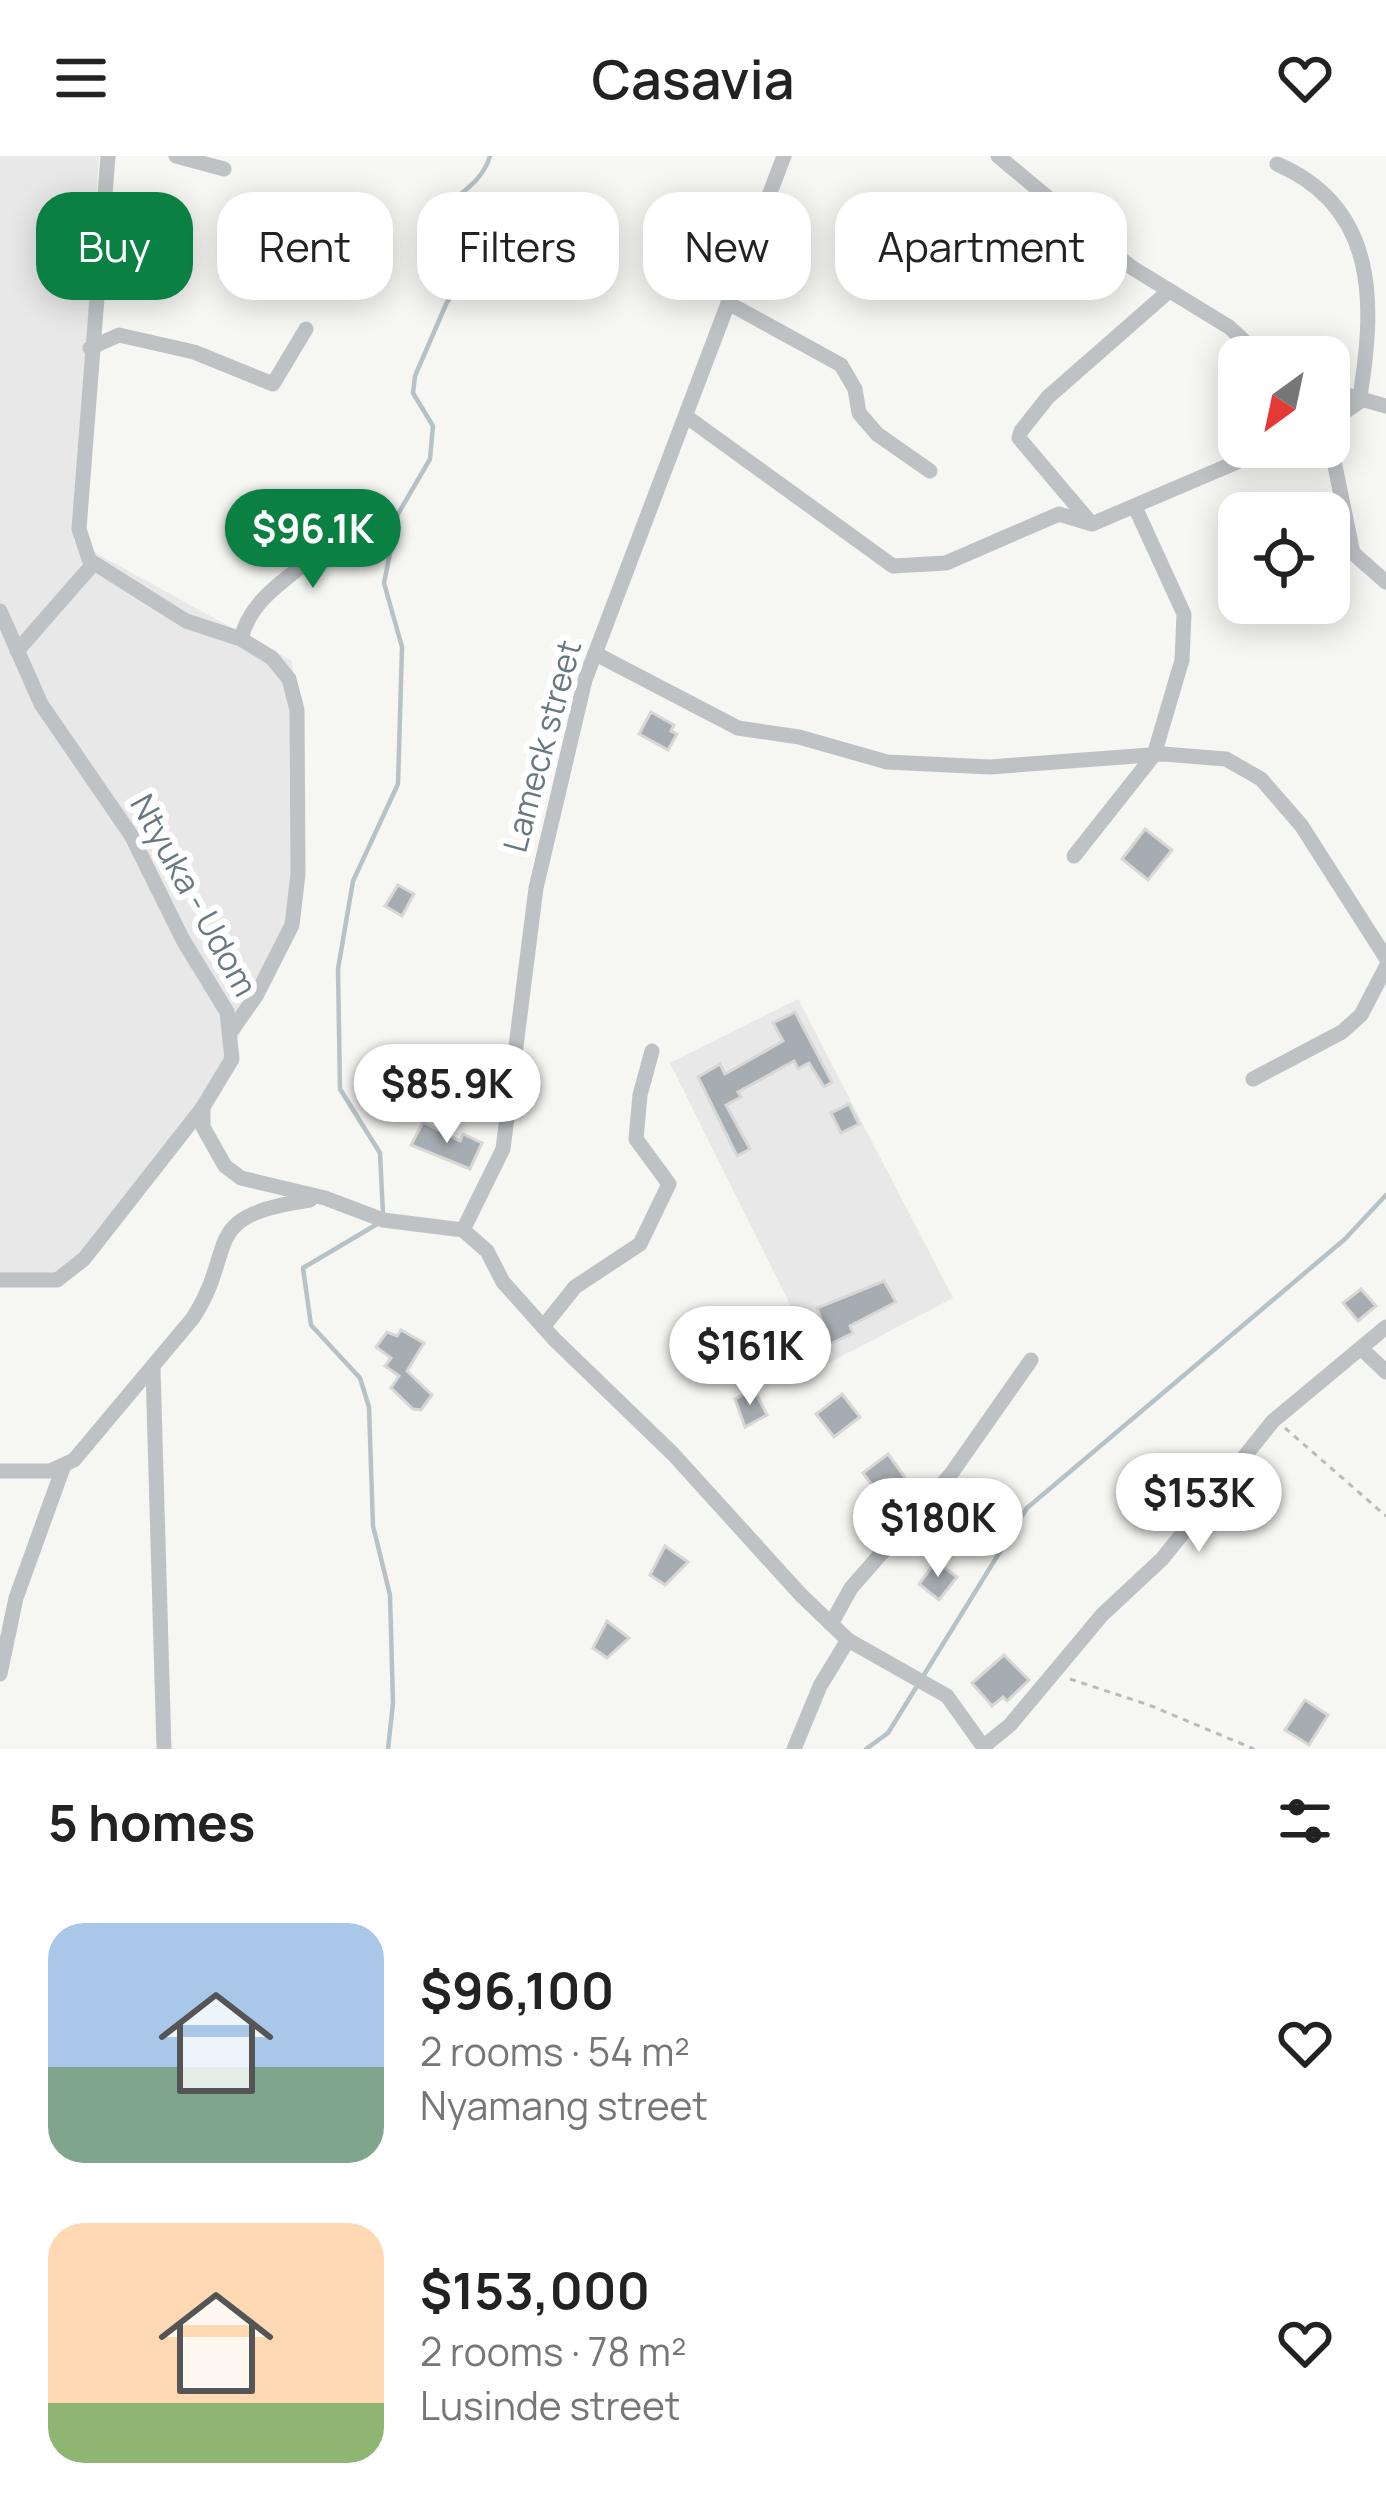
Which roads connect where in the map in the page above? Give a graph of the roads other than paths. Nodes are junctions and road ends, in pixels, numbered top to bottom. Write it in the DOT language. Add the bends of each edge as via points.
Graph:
graph roads {
  1 [pos="108,156"];
  2 [pos="176,156"];
  3 [pos="784,156"];
  4 [pos="998,156"];
  5 [pos="1277,164"];
  6 [pos="224,169"];
  7 [pos="1168,291"];
  8 [pos="728,303"];
  9 [pos="306,329"];
  10 [pos="1239,336"];
  11 [pos="90,348"];
  12 [pos="1350,398"];
  13 [pos="1359,402"];
  14 [pos="1386,406"];
  15 [pos="1350,408"];
  16 [pos="687,417"];
  17 [pos="1224,468"];
  18 [pos="1335,468"];
  19 [pos="930,471"];
  20 [pos="1136,507"];
  21 [pos="1091,524"];
  22 [pos="343,526"];
  23 [pos="91,565"];
  24 [pos="1386,582"];
  25 [pos="0,611"];
  26 [pos="241,639"];
  27 [pos="17,650"];
  28 [pos="596,654"];
  29 [pos="1154,755"];
  30 [pos="1074,856"];
  31 [pos="1386,962"];
  32 [pos="232,1030"];
  33 [pos="652,1051"];
  34 [pos="1253,1078"];
  35 [pos="203,1107"];
  36 [pos="325,1198"];
  37 [pos="464,1230"];
  38 [pos="0,1280"];
  39 [pos="543,1327"];
  40 [pos="1386,1327"];
  41 [pos="1364,1350"];
  42 [pos="1031,1360"];
  43 [pos="153,1369"];
  44 [pos="1386,1372"];
  45 [pos="63,1468"];
  46 [pos="0,1471"];
  47 [pos="831,1624"];
  48 [pos="848,1640"];
  49 [pos="0,1674"];
  50 [pos="984,1748"];
  51 [pos="164,1749"];
  52 [pos="794,1749"];
  1 -- 11 [label="street"];
  2 -- 6 [label="street"];
  3 -- 8 [label="street, Lameck street"];
  4 -- 7 [label="street"];
  5 -- 13 [label="street" via="1313,179 1347,226 1367,273 1370,340"];
  7 -- 10 [label="street"];
  7 -- 21 [label="street" via="1021,431"];
  8 -- 16 [label="street, Lameck street"];
  8 -- 19 [label="street" via="841,365 859,413"];
  9 -- 11 [label="street" via="273,384 194,352 119,335"];
  11 -- 23 [label="street" via="79,529"];
  12 -- 13 [label="street"];
  13 -- 14 [label="street"];
  13 -- 15 [label="street"];
  16 -- 21 [label="street" via="893,566 946,563 1059,514"];
  16 -- 28 [label="street, Lameck street"];
  17 -- 20 [label="street"];
  18 -- 24 [label="street" via="1353,553"];
  20 -- 21 [label="street"];
  20 -- 29 [label="street" via="1184,614 1182,660"];
  22 -- 26 [label="street" via="249,613"];
  23 -- 26 [label="street" via="186,622"];
  23 -- 27 [label="street"];
  25 -- 27 [label="street, Ntyuka - Udom"];
  26 -- 32 [label="street" via="289,679 297,710 298,874 280,954"];
  27 -- 32 [label="street, Ntyuka - Udom" via="67,746 131,835"];
  28 -- 29 [label="street" via="737,728 887,762 990,766"];
  28 -- 37 [label="street, Lameck street" via="536,888 503,1149"];
  29 -- 30 [label="street"];
  29 -- 31 [label="street" via="1226,759 1261,779 1301,825"];
  31 -- 34 [label="street" via="1361,1015 1342,1032"];
  32 -- 35 [label="street, Ntyuka - Udom" via="232,1059"];
  33 -- 39 [label="street" via="637,1139 669,1184 640,1244 575,1286"];
  35 -- 36 [label="street" via="203,1127 225,1166 267,1186"];
  35 -- 38 [label="street, Ntyuka - Udom" via="84,1258 57,1280"];
  36 -- 37 [label="street" via="383,1220"];
  36 -- 43 [label="street" via="276,1205 232,1228 206,1298"];
  37 -- 39 [label="street"];
  39 -- 47 [label="street"];
  40 -- 41 [label="street"];
  41 -- 44 [label="street"];
  41 -- 50 [label="street" via="1274,1421 1223,1490"];
  42 -- 47 [label="street"];
  43 -- 45 [label="street"];
  43 -- 51 [label="street"];
  45 -- 46 [label="street"];
  45 -- 49 [label="street" via="16,1598"];
  47 -- 48 [label="street"];
  48 -- 50 [label="street" via="946,1696"];
  48 -- 52 [label="street"];
}
